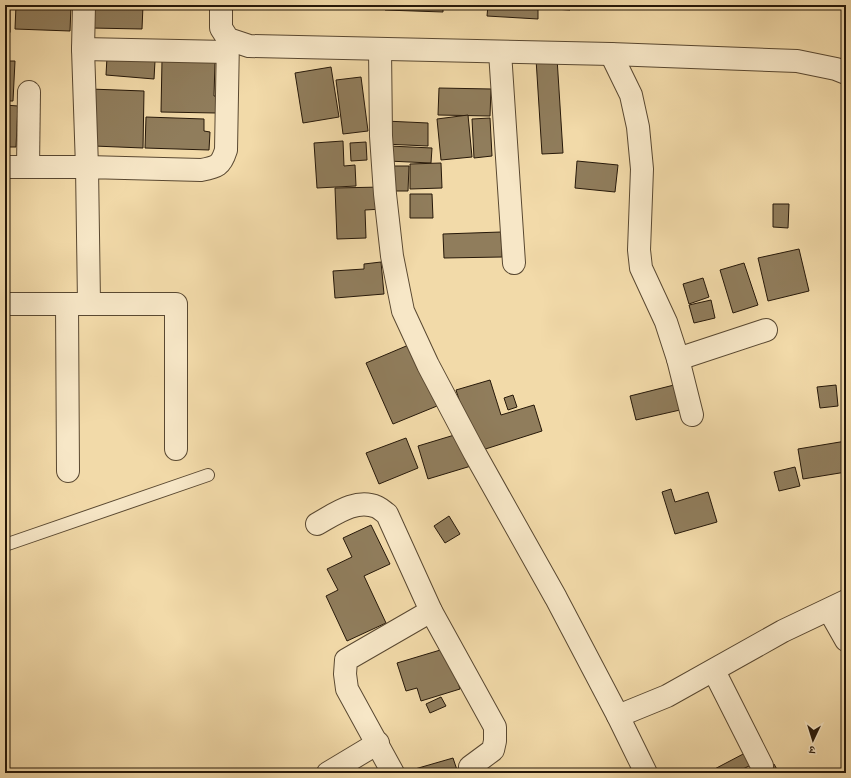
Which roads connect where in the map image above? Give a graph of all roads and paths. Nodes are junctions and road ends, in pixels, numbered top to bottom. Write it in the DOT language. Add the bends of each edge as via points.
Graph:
graph roads {
  1 [pos="84,5"];
  2 [pos="221,5"];
  3 [pos="228,45"];
  4 [pos="83,49"];
  5 [pos="380,49"];
  6 [pos="500,52"];
  7 [pos="611,54"];
  8 [pos="846,73"];
  9 [pos="29,92"];
  10 [pos="5,167"];
  11 [pos="28,167"];
  12 [pos="87,167"];
  13 [pos="514,263"];
  14 [pos="89,303"];
  15 [pos="5,304"];
  16 [pos="67,304"];
  17 [pos="766,330"];
  18 [pos="678,359"];
  19 [pos="692,415"];
  20 [pos="176,449"];
  21 [pos="68,470"];
  22 [pos="208,475"];
  23 [pos="318,524"];
  24 [pos="5,545"];
  25 [pos="837,605"];
  26 [pos="431,611"];
  27 [pos="846,640"];
  28 [pos="714,671"];
  29 [pos="618,716"];
  30 [pos="378,743"];
  31 [pos="762,766"];
  32 [pos="470,767"];
  33 [pos="328,773"];
  34 [pos="393,773"];
  35 [pos="646,773"];
  1 -- 4 [label="street"];
  2 -- 3 [label="street" via="221,28"];
  3 -- 4 [label="street"];
  3 -- 5 [label="street"];
  3 -- 12 [label="street" via="226,150 223,160 215,167 202,170"];
  4 -- 12 [label="street"];
  5 -- 6 [label="street"];
  5 -- 29 [label="street" via="385,194 392,256 403,311 474,452 556,598"];
  6 -- 7 [label="street"];
  6 -- 13 [label="street"];
  7 -- 8 [label="street" via="797,61"];
  7 -- 18 [label="street" via="631,95 638,127 642,169 639,250 641,268 666,322"];
  9 -- 11 [label="street"];
  10 -- 11 [label="street"];
  11 -- 12 [label="street"];
  12 -- 14 [label="street"];
  14 -- 16 [label="street"];
  14 -- 20 [label="street" via="176,304"];
  15 -- 16 [label="street"];
  16 -- 21 [label="street"];
  17 -- 18 [label="street"];
  18 -- 19 [label="street"];
  22 -- 24 [label="lane"];
  23 -- 26 [label="street" via="351,506 376,507 388,514"];
  25 -- 27 [label="street"];
  25 -- 28 [label="street" via="783,631"];
  26 -- 30 [label="street" via="346,660 347,689"];
  26 -- 32 [label="street" via="495,727 493,750"];
  28 -- 29 [label="street" via="667,696"];
  28 -- 31 [label="street"];
  29 -- 35 [label="street"];
  30 -- 33 [label="street"];
  30 -- 34 [label="street"];
}
